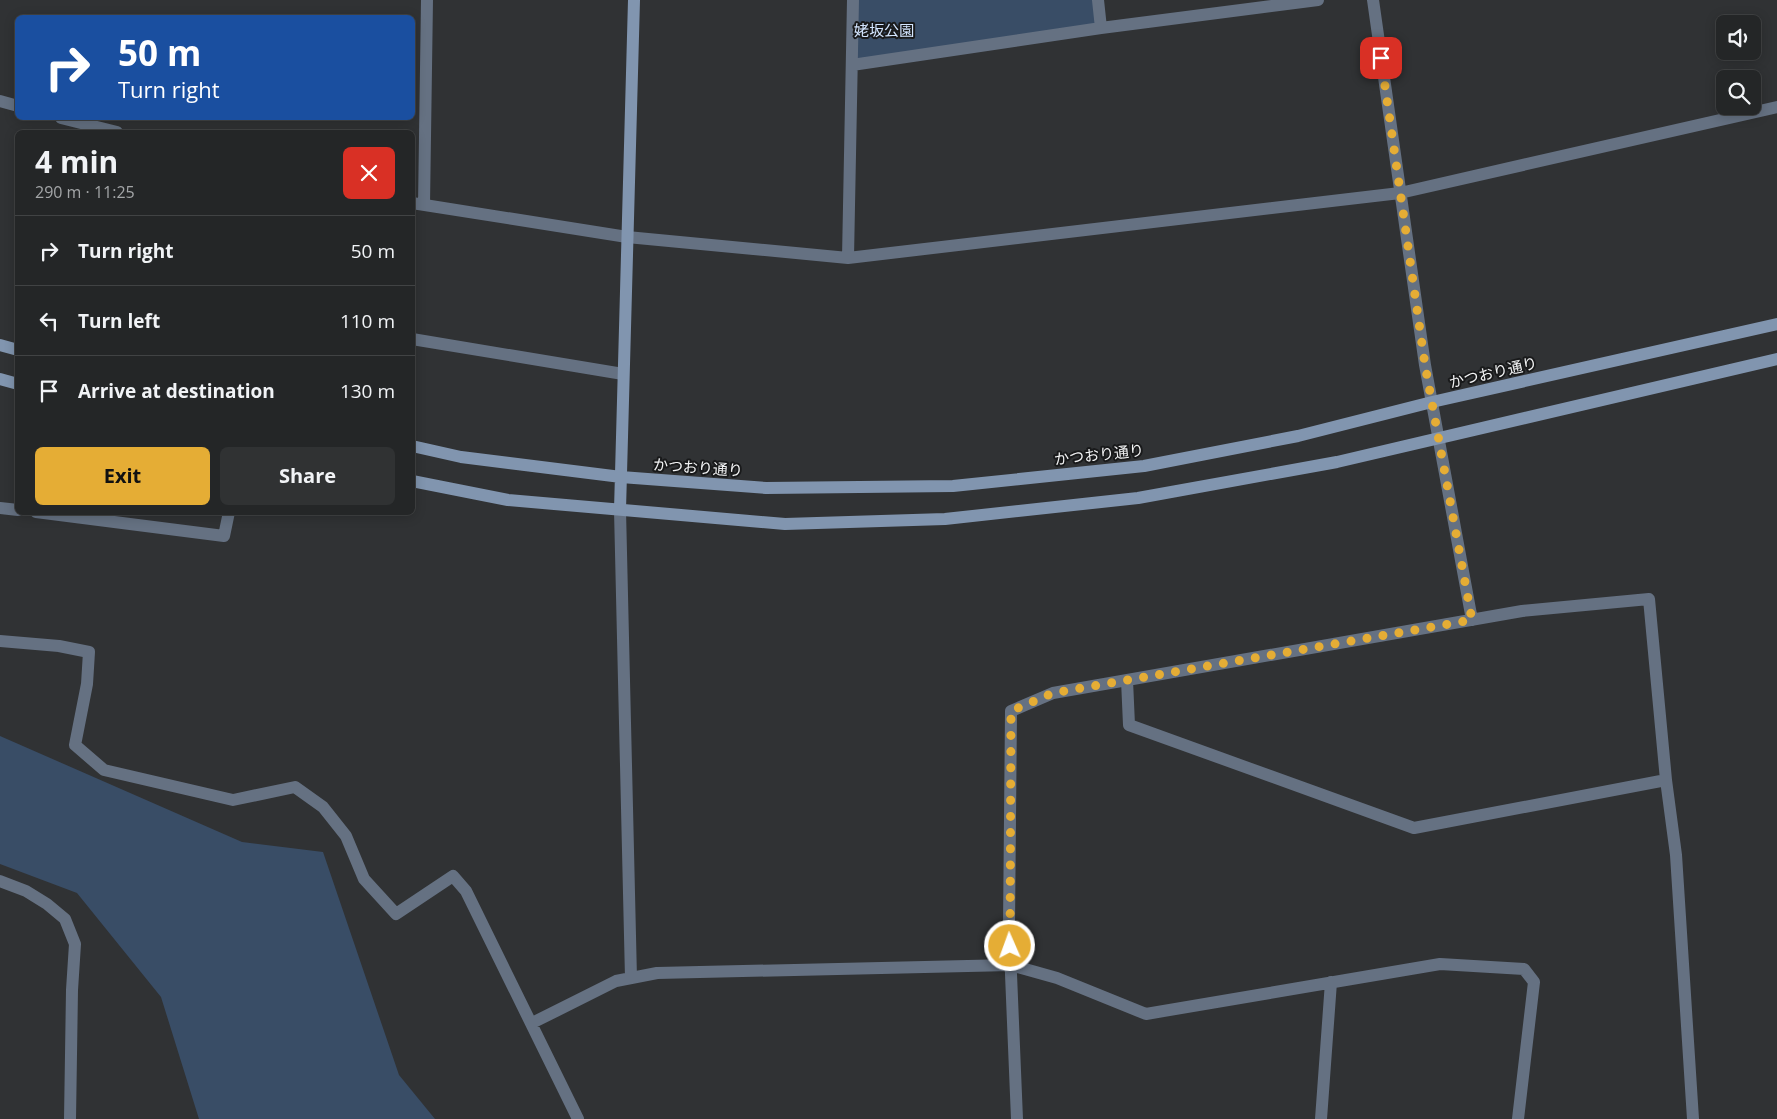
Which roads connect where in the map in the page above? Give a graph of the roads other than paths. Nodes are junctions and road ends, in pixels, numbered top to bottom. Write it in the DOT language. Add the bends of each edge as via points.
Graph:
graph roads {
  1 [pos="427,0"];
  2 [pos="634,0"];
  3 [pos="853,0"];
  4 [pos="1098,0"];
  5 [pos="1318,0"];
  6 [pos="1373,0"];
  7 [pos="1101,28"];
  8 [pos="852,65"];
  9 [pos="0,101"];
  10 [pos="15,105"];
  11 [pos="1777,107"];
  12 [pos="69,120"];
  13 [pos="109,130"];
  14 [pos="1400,193"];
  15 [pos="418,204"];
  16 [pos="627,237"];
  17 [pos="848,258"];
  18 [pos="1777,324"];
  19 [pos="415,339"];
  20 [pos="0,345"];
  21 [pos="15,349"];
  22 [pos="1777,360"];
  23 [pos="623,374"];
  24 [pos="0,379"];
  25 [pos="15,383"];
  26 [pos="1432,402"];
  27 [pos="1439,438"];
  28 [pos="415,447"];
  29 [pos="621,477"];
  30 [pos="415,482"];
  31 [pos="0,508"];
  32 [pos="15,510"];
  33 [pos="620,510"];
  34 [pos="60,515"];
  35 [pos="228,515"];
  36 [pos="1472,620"];
  37 [pos="0,641"];
  38 [pos="1127,680"];
  39 [pos="1666,780"];
  40 [pos="0,881"];
  41 [pos="1010,965"];
  42 [pos="631,978"];
  43 [pos="1331,982"];
  44 [pos="532,1024"];
  45 [pos="70,1119"];
  46 [pos="578,1119"];
  47 [pos="1017,1119"];
  48 [pos="1321,1119"];
  49 [pos="1518,1119"];
  50 [pos="1693,1119"];
  1 -- 15 [label="street"];
  2 -- 16 [label="street"];
  3 -- 8 [label="street"];
  4 -- 7 [label="street"];
  5 -- 7 [label="street"];
  6 -- 14 [label="street"];
  7 -- 8 [label="street"];
  8 -- 17 [label="street"];
  9 -- 10 [label="street"];
  11 -- 14 [label="street"];
  12 -- 13 [label="street"];
  14 -- 17 [label="street"];
  14 -- 26 [label="street"];
  15 -- 16 [label="street"];
  16 -- 17 [label="street"];
  16 -- 23 [label="street"];
  18 -- 26 [label="street, かつおり通り"];
  19 -- 23 [label="street"];
  20 -- 21 [label="street"];
  22 -- 27 [label="street"];
  23 -- 29 [label="street"];
  24 -- 25 [label="street"];
  26 -- 27 [label="street"];
  26 -- 29 [label="street, かつおり通り" via="1298,436 1144,466 953,486 766,488"];
  27 -- 33 [label="street" via="1337,462 1138,498 945,518 785,524"];
  27 -- 36 [label="street"];
  28 -- 29 [label="street, かつおり通り" via="461,457"];
  29 -- 33 [label="street"];
  30 -- 33 [label="street" via="508,500"];
  31 -- 32 [label="street"];
  33 -- 42 [label="street"];
  34 -- 35 [label="street" via="224,536"];
  36 -- 38 [label="street"];
  36 -- 39 [label="street" via="1522,611 1649,600"];
  37 -- 44 [label="street" via="89,652 76,745 104,770 233,800 295,788 323,807 346,836 364,879 396,914 453,876 466,891"];
  38 -- 39 [label="street" via="1130,725 1414,828"];
  38 -- 41 [label="street" via="1053,693 1011,711"];
  39 -- 50 [label="street" via="1676,855"];
  40 -- 45 [label="street" via="26,892 65,919 75,944"];
  41 -- 42 [label="street" via="658,973"];
  41 -- 43 [label="street" via="1057,978 1146,1014"];
  41 -- 47 [label="street"];
  42 -- 44 [label="street" via="616,981"];
  43 -- 48 [label="street"];
  43 -- 49 [label="street" via="1440,964 1524,969 1534,982"];
  44 -- 46 [label="street"];
}
